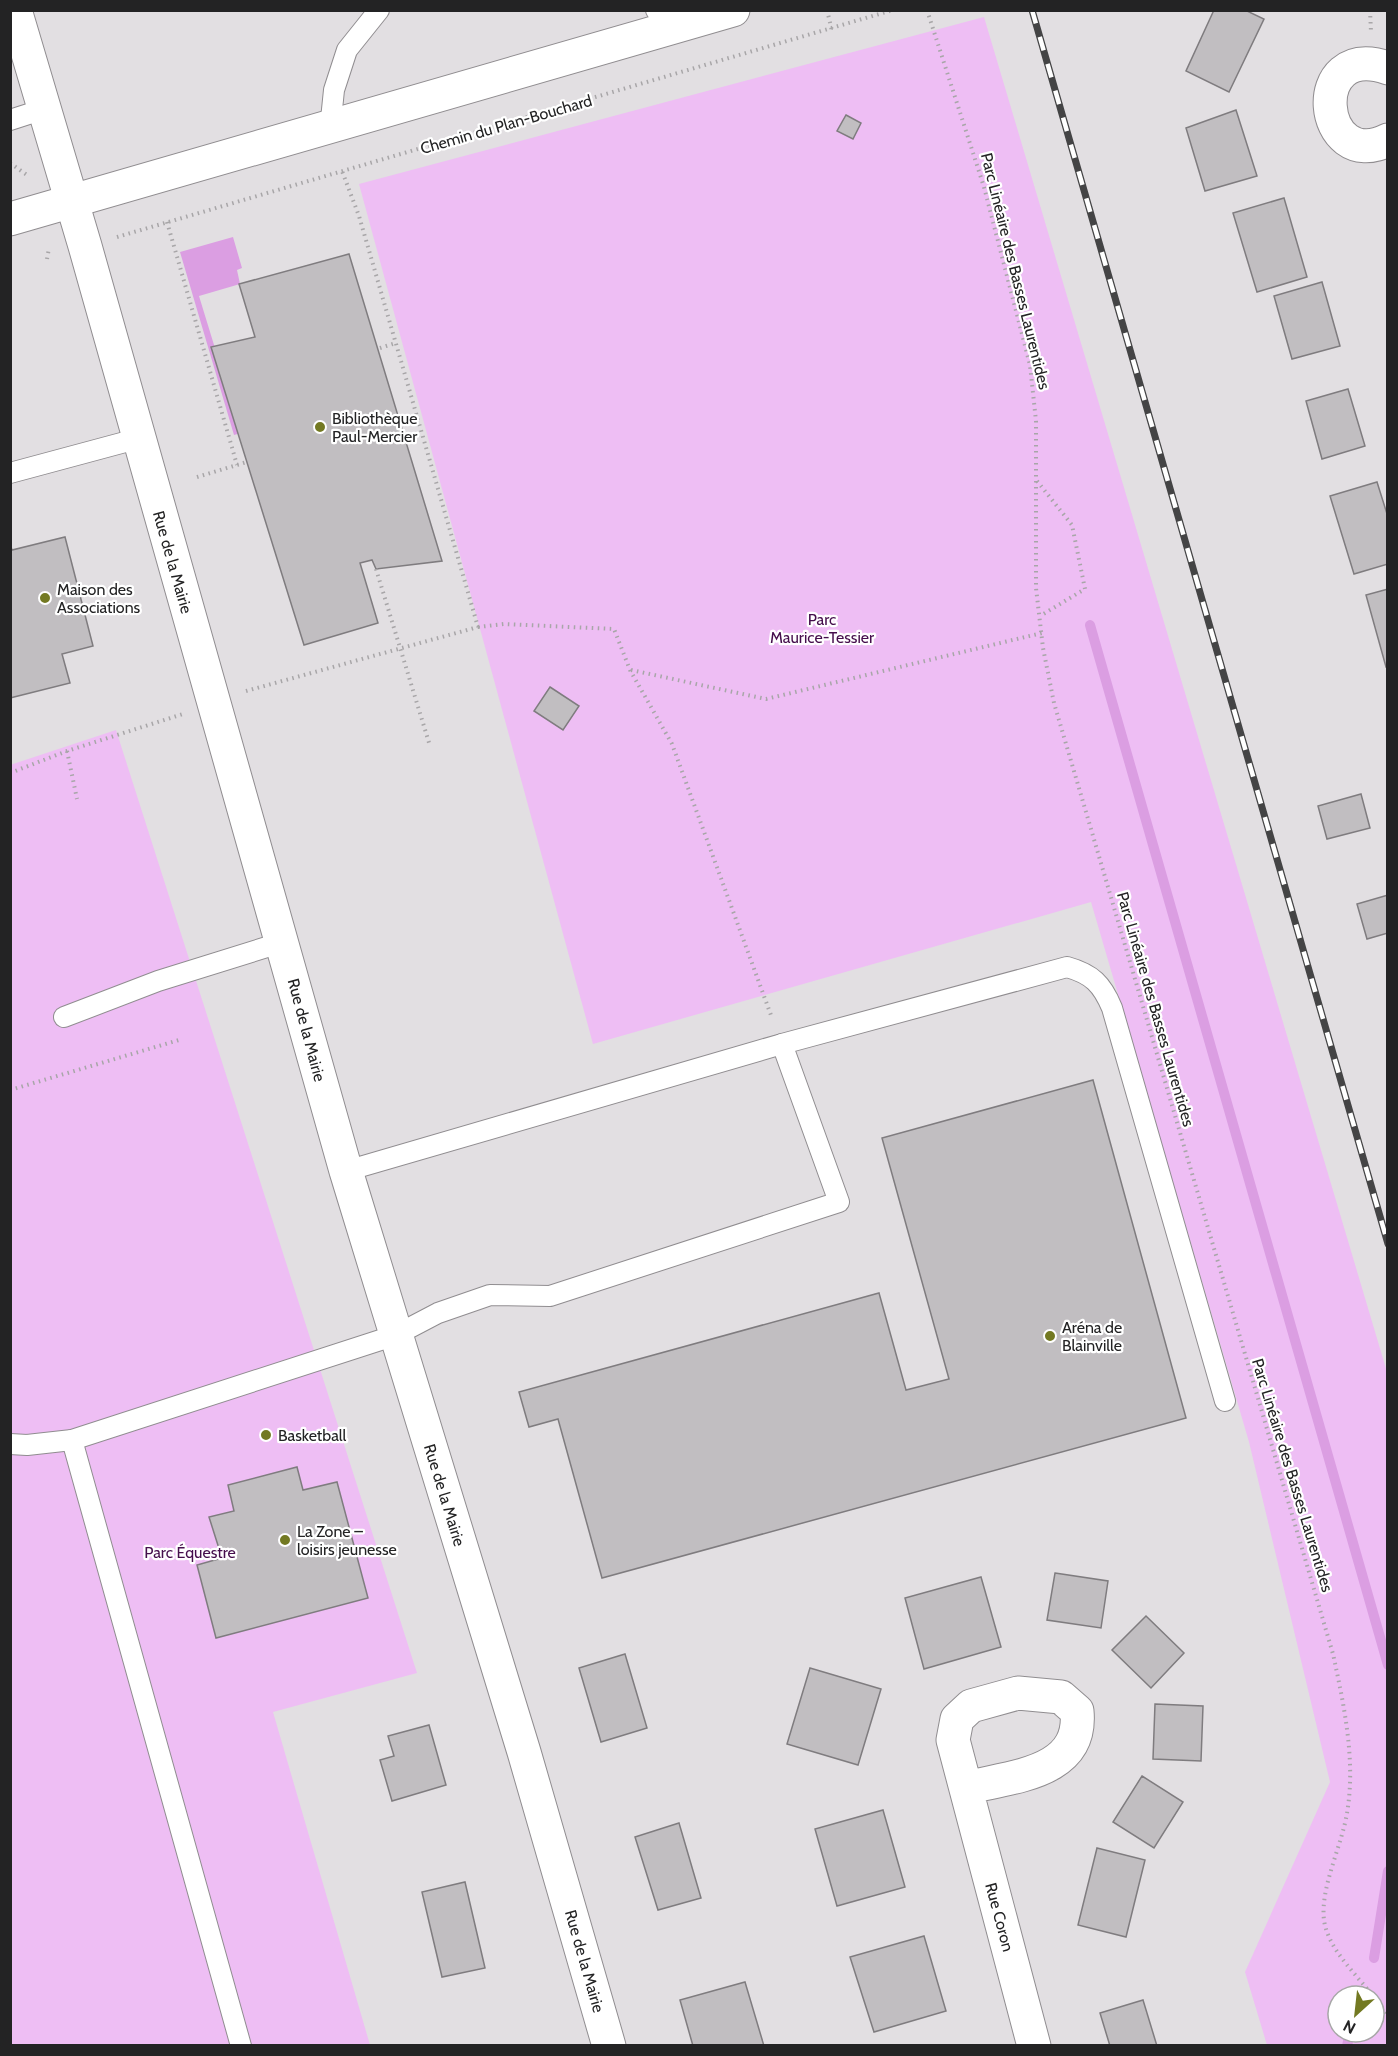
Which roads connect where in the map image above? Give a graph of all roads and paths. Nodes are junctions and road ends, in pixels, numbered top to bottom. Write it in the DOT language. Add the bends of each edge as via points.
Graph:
graph roads {
  1 [pos="15,10"];
  2 [pos="379,10"];
  3 [pos="733,10"];
  4 [pos="827,10"];
  5 [pos="893,10"];
  6 [pos="927,10"];
  7 [pos="1370,10"];
  8 [pos="662,20"];
  9 [pos="832,31"];
  10 [pos="1379,55"];
  11 [pos="44,109"];
  12 [pos="10,120"];
  13 [pos="330,129"];
  14 [pos="1385,150"];
  15 [pos="10,163"];
  16 [pos="342,171"];
  17 [pos="26,174"];
  18 [pos="71,202"];
  19 [pos="10,219"];
  20 [pos="167,222"];
  21 [pos="119,236"];
  22 [pos="396,343"];
  23 [pos="380,348"];
  24 [pos="140,438"];
  25 [pos="247,462"];
  26 [pos="237,465"];
  27 [pos="10,473"];
  28 [pos="197,477"];
  29 [pos="1036,480"];
  30 [pos="376,569"];
  31 [pos="1039,616"];
  32 [pos="478,627"];
  33 [pos="1042,633"];
  34 [pos="399,648"];
  35 [pos="630,670"];
  36 [pos="240,693"];
  37 [pos="188,713"];
  38 [pos="430,746"];
  39 [pos="67,751"];
  40 [pos="10,773"];
  41 [pos="77,799"];
  42 [pos="283,942"];
  43 [pos="64,1017"];
  44 [pos="179,1040"];
  45 [pos="782,1044"];
  46 [pos="10,1090"];
  47 [pos="346,1171"];
  48 [pos="396,1335"];
  49 [pos="1226,1401"];
  50 [pos="72,1440"];
  51 [pos="10,1444"];
  52 [pos="966,1788"];
  53 [pos="1363,1984"];
  54 [pos="242,2046"];
  55 [pos="609,2046"];
  56 [pos="1034,2046"];
  1 -- 11 [label="street, Rue de la Mairie"];
  2 -- 13 [label="lane" via="347,50 334,90"];
  3 -- 8 [label="street"];
  4 -- 9 [label="path"];
  5 -- 9 [label="path, Chemin du Plan-Bouchard"];
  6 -- 29 [label="path, Parc Linéaire des Basses Laurentides" via="989,203 1030,365 1036,421"];
  7 -- 10 [label="path"];
  8 -- 13 [label="street"];
  9 -- 16 [label="path, Chemin du Plan-Bouchard"];
  10 -- 14 [label="street" via="1373,64 1348,69 1334,84 1328,102 1329,115 1344,136"];
  11 -- 12 [label="lane"];
  11 -- 18 [label="street, Rue de la Mairie"];
  13 -- 18 [label="street"];
  15 -- 17 [label="path"];
  16 -- 20 [label="path, Chemin du Plan-Bouchard"];
  16 -- 22 [label="path"];
  18 -- 19 [label="street"];
  18 -- 24 [label="street, Rue de la Mairie"];
  20 -- 21 [label="path, Chemin du Plan-Bouchard"];
  20 -- 26 [label="path"];
  22 -- 23 [label="path"];
  22 -- 32 [label="path"];
  24 -- 27 [label="lane"];
  24 -- 42 [label="street, Rue de la Mairie"];
  25 -- 26 [label="path"];
  26 -- 28 [label="path"];
  29 -- 31 [label="path, Parc Linéaire des Basses Laurentides"];
  29 -- 31 [label="path" via="1072,525 1085,589"];
  30 -- 34 [label="path"];
  31 -- 33 [label="path, Parc Linéaire des Basses Laurentides"];
  32 -- 34 [label="path"];
  32 -- 35 [label="path" via="504,624 614,629"];
  33 -- 35 [label="path" via="766,699"];
  33 -- 53 [label="path, Parc Linéaire des Basses Laurentides" via="1063,736 1333,1654 1343,1703 1349,1795 1323,1918 1336,1949"];
  34 -- 36 [label="path"];
  34 -- 38 [label="path"];
  35 -- 45 [label="path" via="672,744"];
  37 -- 39 [label="path"];
  39 -- 40 [label="path"];
  39 -- 41 [label="path"];
  42 -- 43 [label="lane" via="158,981"];
  42 -- 47 [label="street, Rue de la Mairie"];
  44 -- 46 [label="path"];
  45 -- 47 [label="lane"];
  45 -- 48 [label="lane" via="839,1202 550,1296 490,1295 438,1313"];
  45 -- 49 [label="lane" via="1067,967 1088,973 1112,1008"];
  47 -- 48 [label="street, Rue de la Mairie"];
  48 -- 50 [label="lane"];
  48 -- 55 [label="street, Rue de la Mairie"];
  50 -- 51 [label="lane"];
  50 -- 54 [label="lane"];
  52 -- 56 [label="street, Rue Coron"];
}
